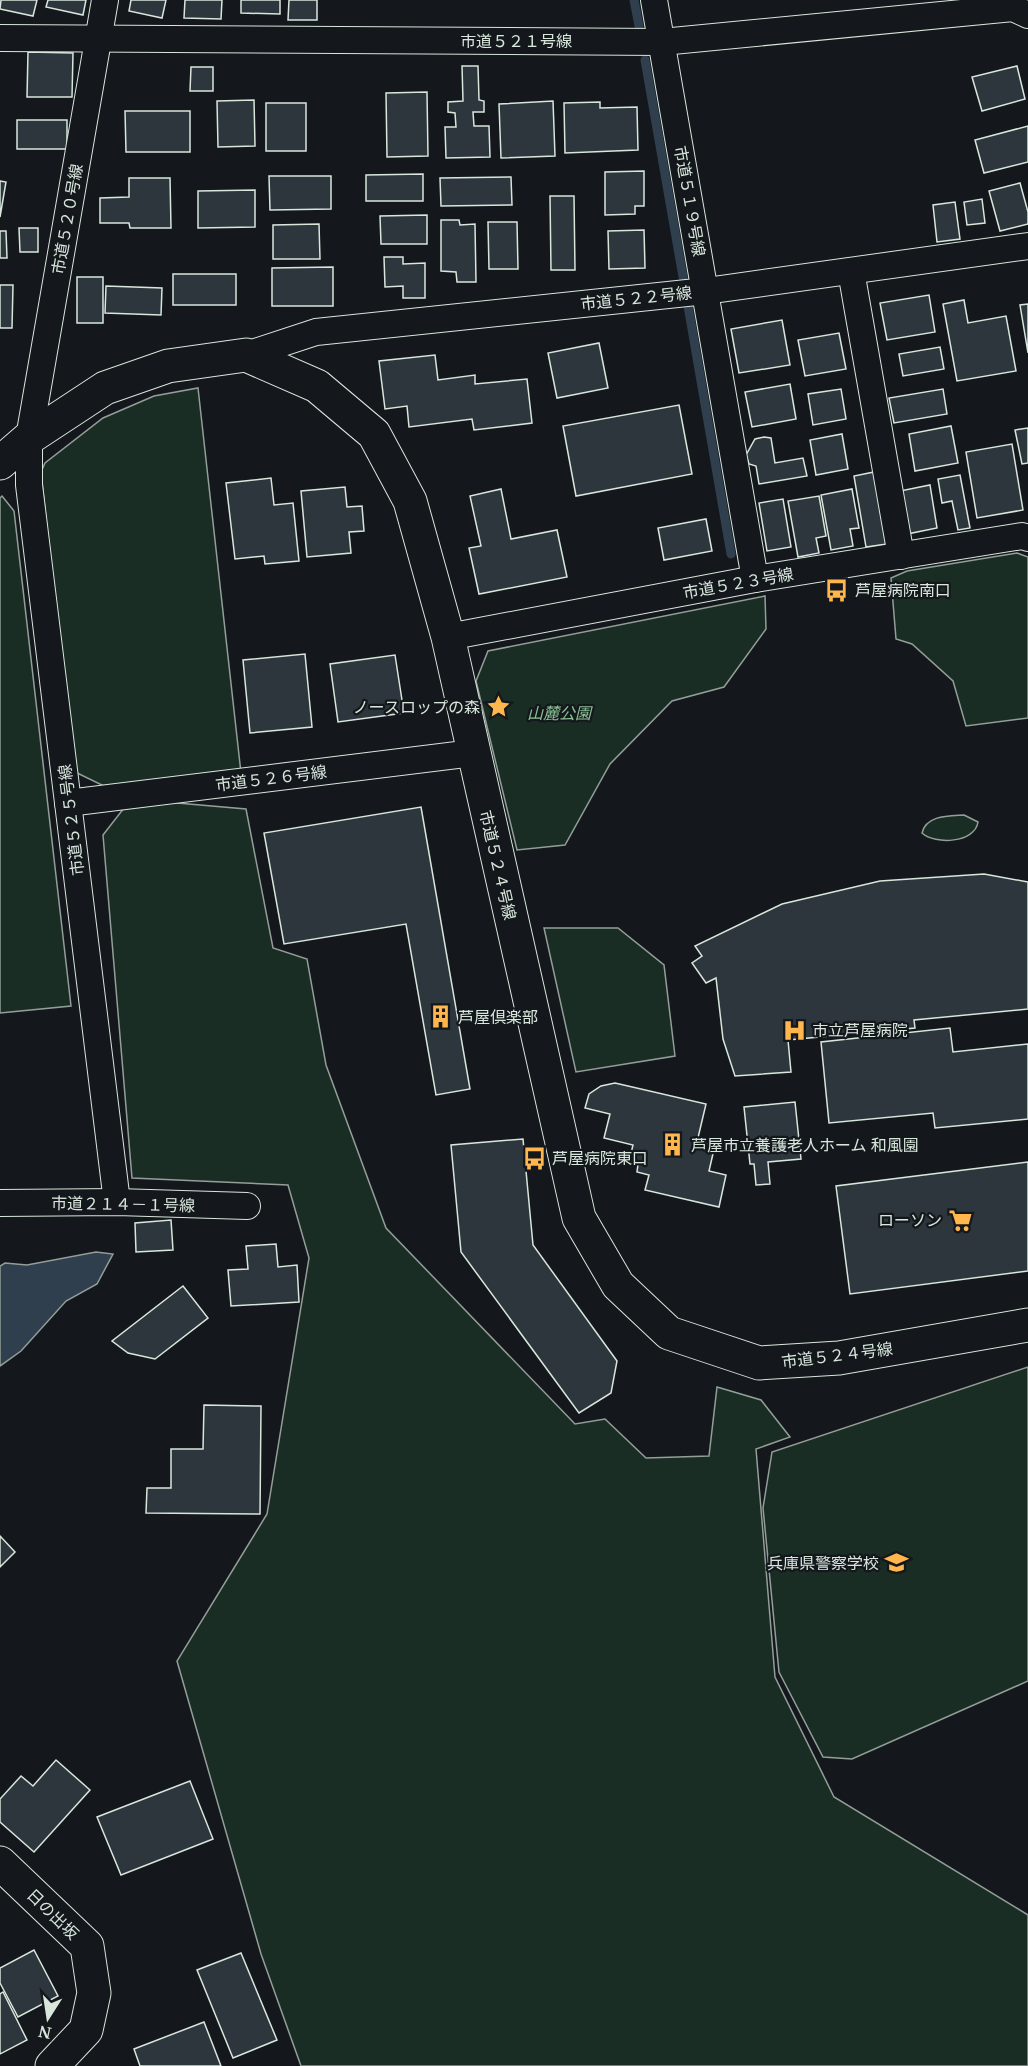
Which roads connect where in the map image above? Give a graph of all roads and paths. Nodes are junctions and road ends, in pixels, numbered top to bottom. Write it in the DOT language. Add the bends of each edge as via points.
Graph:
graph roads {
  1 [pos="105,0"];
  2 [pos="654,0"];
  3 [pos="1028,15"];
  4 [pos="0,38"];
  5 [pos="98,38"];
  6 [pos="662,42"];
  7 [pos="1028,246"];
  8 [pos="851,270"];
  9 [pos="706,291"];
  10 [pos="246,355"];
  11 [pos="30,438"];
  12 [pos="0,463"];
  13 [pos="1028,538"];
  14 [pos="901,556"];
  15 [pos="755,579"];
  16 [pos="448,636"];
  17 [pos="473,753"];
  18 [pos="68,803"];
  19 [pos="117,1202"];
  20 [pos="0,1203"];
  21 [pos="247,1206"];
  22 [pos="1028,1325"];
  23 [pos="0,1863"];
  24 [pos="52,2066"];
  1 -- 5 [label="street, 市道５２０号線"];
  2 -- 6 [label="street, 市道５１９号線"];
  3 -- 6 [label="street, 市道５２１号線" via="1013,8"];
  4 -- 5 [label="street, 市道５２１号線"];
  5 -- 6 [label="street, 市道５２１号線"];
  5 -- 11 [label="street, 市道５２０号線"];
  6 -- 9 [label="street, 市道５１９号線"];
  7 -- 8 [label="street, 市道５２２号線"];
  8 -- 9 [label="street, 市道５２２号線"];
  8 -- 14 [label="street"];
  9 -- 10 [label="street, 市道５２２号線" via="316,332"];
  9 -- 15 [label="street, 市道５１９号線"];
  10 -- 11 [label="street" via="168,366 105,388"];
  10 -- 16 [label="street, 市道５２４号線" via="317,386 374,434 410,501"];
  11 -- 12 [label="street"];
  11 -- 18 [label="street, 市道５２５号線" via="29,485"];
  13 -- 14 [label="street, 市道５２３号線"];
  14 -- 15 [label="street, 市道５２３号線"];
  15 -- 16 [label="street, 市道５２３号線"];
  16 -- 17 [label="street, 市道５２４号線"];
  17 -- 18 [label="street, 市道５２６号線"];
  17 -- 22 [label="street, 市道５２４号線" via="579,1218 618,1285 669,1333 759,1363 838,1358"];
  18 -- 19 [label="street, 市道５２５号線"];
  19 -- 20 [label="street, 市道２１４－１号線"];
  19 -- 21 [label="street, 市道２１４－１号線"];
  23 -- 24 [label="street, 日の出坂" via="87,1946 94,1993 86,2030"];
}
